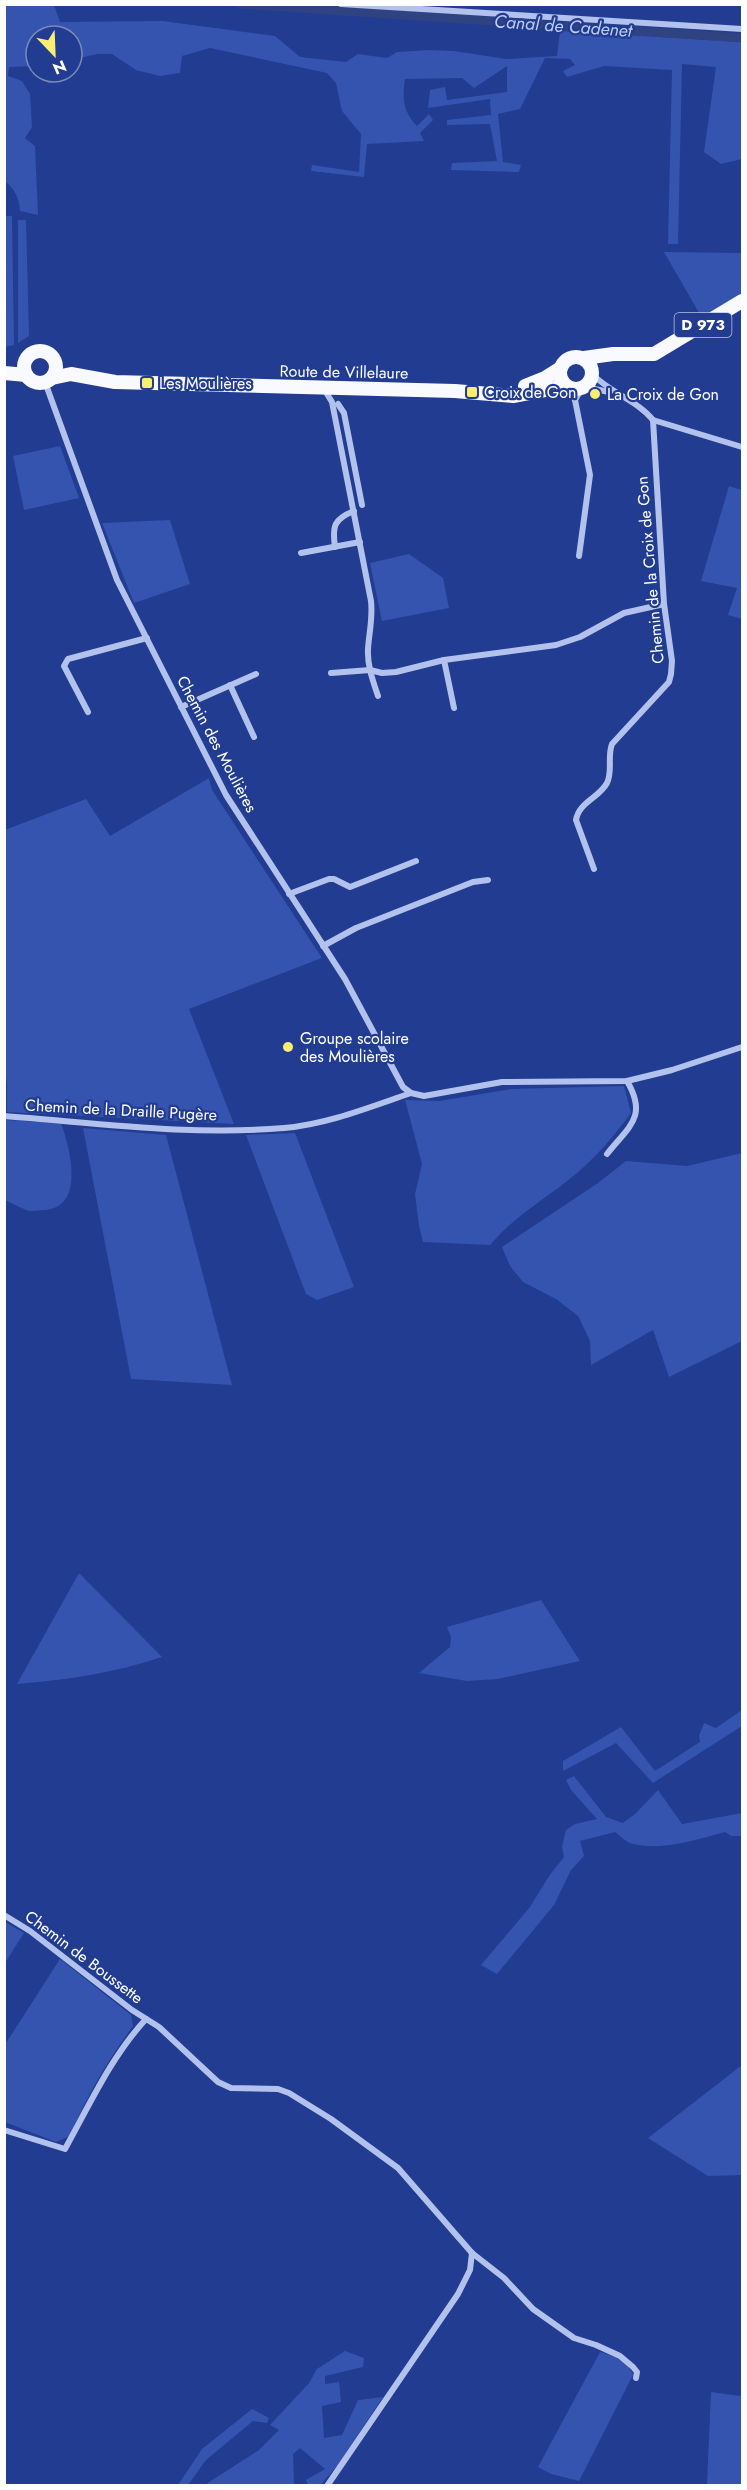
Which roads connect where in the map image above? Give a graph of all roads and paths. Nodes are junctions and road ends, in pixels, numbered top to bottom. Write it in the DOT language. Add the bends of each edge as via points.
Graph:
graph roads {
  1 [pos="342,4"];
  2 [pos="742,29"];
  3 [pos="742,302"];
  4 [pos="620,354"];
  5 [pos="584,358"];
  6 [pos="25,361"];
  7 [pos="4,365"];
  8 [pos="561,368"];
  9 [pos="4,373"];
  10 [pos="51,374"];
  11 [pos="593,374"];
  12 [pos="26,375"];
  13 [pos="324,388"];
  14 [pos="341,388"];
  15 [pos="575,390"];
  16 [pos="472,392"];
  17 [pos="615,394"];
  18 [pos="338,404"];
  19 [pos="334,415"];
  20 [pos="653,420"];
  21 [pos="742,447"];
  22 [pos="362,505"];
  23 [pos="354,511"];
  24 [pos="360,542"];
  25 [pos="335,547"];
  26 [pos="301,554"];
  27 [pos="579,555"];
  28 [pos="664,604"];
  29 [pos="147,638"];
  30 [pos="444,660"];
  31 [pos="370,670"];
  32 [pos="331,673"];
  33 [pos="256,674"];
  34 [pos="230,685"];
  35 [pos="378,696"];
  36 [pos="181,707"];
  37 [pos="454,708"];
  38 [pos="88,712"];
  39 [pos="254,737"];
  40 [pos="416,861"];
  41 [pos="594,869"];
  42 [pos="488,880"];
  43 [pos="290,894"];
  44 [pos="323,946"];
  45 [pos="742,1047"];
  46 [pos="627,1081"];
  47 [pos="411,1093"];
  48 [pos="4,1116"];
  49 [pos="607,1154"];
  50 [pos="4,1916"];
  51 [pos="146,2019"];
  52 [pos="4,2130"];
  53 [pos="472,2253"];
  54 [pos="636,2378"];
  55 [pos="327,2486"];
  1 -- 2 [label="street"];
  3 -- 4 [label="main road, D 973" via="664,349 648,355"];
  4 -- 5 [label="main road, D 973"];
  4 -- 11 [label="main road"];
  5 -- 8 [label="main road" via="573,357"];
  5 -- 11 [label="main road"];
  6 -- 7 [label="main road"];
  6 -- 10 [label="main road" via="30,354 40,351 50,355"];
  6 -- 12 [label="main road"];
  8 -- 15 [label="main road" via="561,378"];
  8 -- 16 [label="main road, Route de Villelaure" via="529,385"];
  9 -- 12 [label="main road"];
  10 -- 12 [label="main road" via="36,382"];
  10 -- 13 [label="main road, Route de Villelaure" via="115,382"];
  10 -- 29 [label="street, Chemin des Moulières" via="117,580"];
  11 -- 15 [label="main road" via="590,382"];
  11 -- 17 [label="street"];
  13 -- 14 [label="main road, Route de Villelaure"];
  13 -- 19 [label="street"];
  14 -- 16 [label="main road, Route de Villelaure"];
  14 -- 18 [label="street"];
  15 -- 16 [label="main road, Route de Villelaure" via="513,396"];
  15 -- 17 [label="street"];
  15 -- 27 [label="street" via="590,475"];
  17 -- 20 [label="street" via="640,407"];
  18 -- 19 [label="street"];
  18 -- 22 [label="street" via="344,413"];
  19 -- 23 [label="street"];
  20 -- 21 [label="street"];
  20 -- 28 [label="street, Chemin de la Croix de Gon"];
  23 -- 24 [label="street"];
  23 -- 25 [label="street" via="334,522"];
  24 -- 25 [label="street"];
  24 -- 31 [label="street" via="373,616 368,651"];
  25 -- 26 [label="street"];
  28 -- 30 [label="street" via="624,613 556,645"];
  28 -- 41 [label="street, Chemin de la Croix de Gon" via="672,661 669,682 612,744 605,786 577,813"];
  29 -- 36 [label="street, Chemin des Moulières"];
  29 -- 38 [label="street" via="68,659 64,666"];
  30 -- 31 [label="street" via="396,672"];
  30 -- 37 [label="street"];
  31 -- 32 [label="street"];
  31 -- 35 [label="street"];
  33 -- 34 [label="street"];
  34 -- 36 [label="street"];
  34 -- 39 [label="street"];
  36 -- 43 [label="street, Chemin des Moulières" via="226,795"];
  40 -- 43 [label="street" via="350,887 329,879"];
  42 -- 44 [label="street" via="473,882 356,928"];
  43 -- 44 [label="street, Chemin des Moulières"];
  44 -- 47 [label="street, Chemin des Moulières" via="403,1087"];
  45 -- 46 [label="street, Chemin de la Draille Pugère"];
  46 -- 47 [label="street, Chemin de la Draille Pugère" via="502,1082 424,1096"];
  46 -- 49 [label="street" via="637,1102 636,1117"];
  47 -- 48 [label="street, Chemin de la Draille Pugère" via="335,1118 284,1128 195,1131"];
  50 -- 51 [label="street, Chemin de Boussette"];
  51 -- 52 [label="street, Chemin de Boussette" via="129,2037 99,2084 65,2149"];
  51 -- 53 [label="street" via="170,2036 218,2082 231,2088 278,2089 289,2093 367,2144 409,2178"];
  53 -- 54 [label="street" via="557,2327 620,2356 637,2372"];
  53 -- 55 [label="street" via="470,2270 458,2294"];
}
